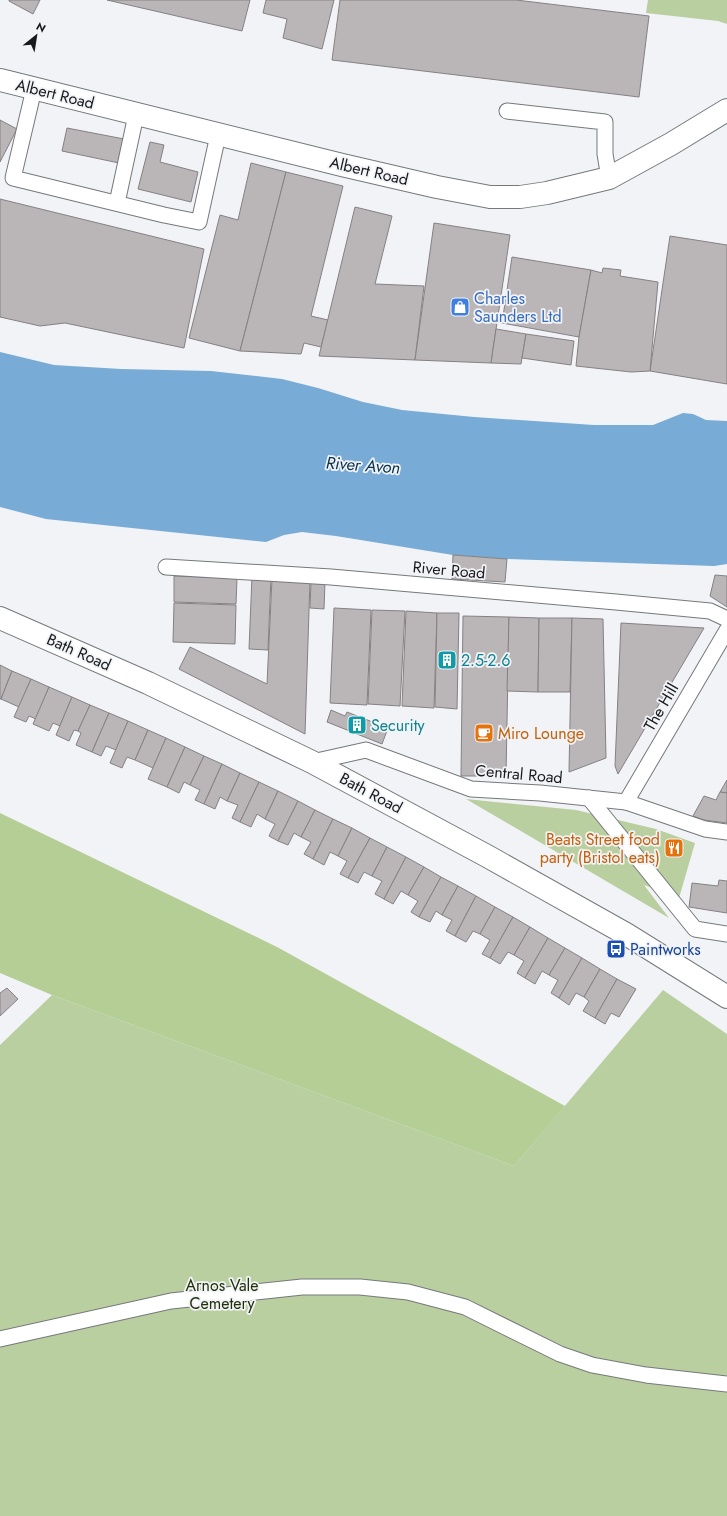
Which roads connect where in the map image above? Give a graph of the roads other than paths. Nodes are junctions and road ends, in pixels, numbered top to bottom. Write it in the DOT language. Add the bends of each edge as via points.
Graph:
graph roads {
  1 [pos="0,80"];
  2 [pos="34,89"];
  3 [pos="727,110"];
  4 [pos="507,111"];
  5 [pos="136,115"];
  6 [pos="218,135"];
  7 [pos="609,178"];
  8 [pos="117,203"];
  9 [pos="166,567"];
  10 [pos="0,618"];
  11 [pos="727,620"];
  12 [pos="727,630"];
  13 [pos="312,762"];
  14 [pos="589,798"];
  15 [pos="626,802"];
  16 [pos="727,832"];
  17 [pos="727,934"];
  18 [pos="727,997"];
  19 [pos="0,1339"];
  20 [pos="727,1384"];
  1 -- 2 [label="main road, Albert Road"];
  2 -- 5 [label="main road, Albert Road"];
  2 -- 8 [label="lane" via="13,178"];
  3 -- 7 [label="main road, Albert Road"];
  4 -- 7 [label="lane" via="605,122 605,154"];
  5 -- 6 [label="main road, Albert Road"];
  5 -- 8 [label="lane"];
  6 -- 7 [label="main road, Albert Road" via="437,187 490,196 520,197"];
  6 -- 8 [label="lane" via="198,222"];
  9 -- 11 [label="lane, River Road" via="331,577 710,611"];
  10 -- 13 [label="main road, Bath Road" via="148,683"];
  12 -- 15 [label="lane, The Hill"];
  13 -- 14 [label="lane, Central Road" via="366,750 471,789"];
  13 -- 18 [label="main road, Bath Road" via="626,934"];
  14 -- 15 [label="lane, Central Road"];
  14 -- 17 [label="lane" via="695,929"];
  15 -- 16 [label="lane, Central Road" via="705,829"];
  19 -- 20 [label="lane" via="171,1301 302,1287 360,1287 408,1292 465,1307 560,1354 592,1365 646,1375"];
}
